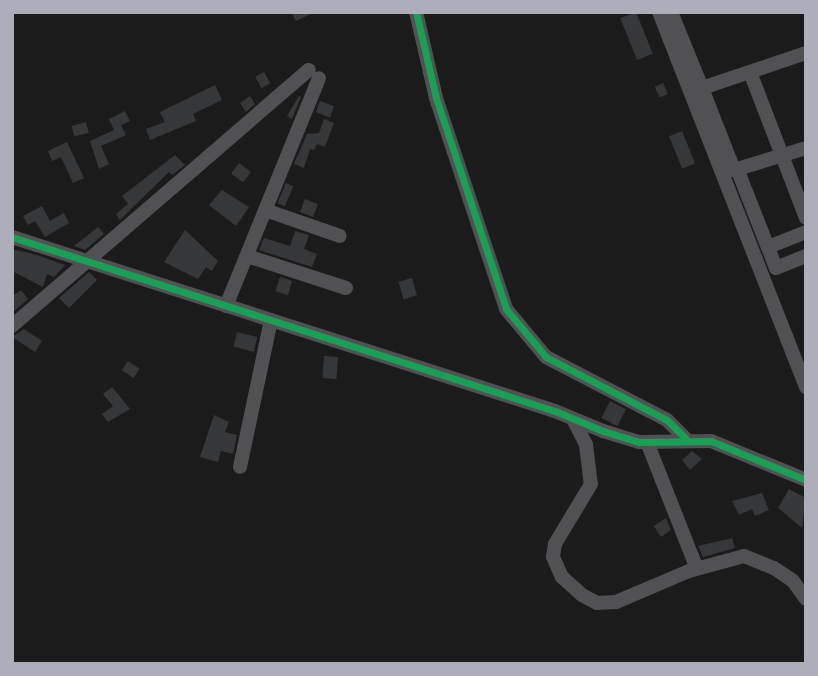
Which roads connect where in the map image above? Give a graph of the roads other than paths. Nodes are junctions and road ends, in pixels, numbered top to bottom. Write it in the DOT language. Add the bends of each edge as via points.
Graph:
graph roads {
  1 [pos="416,12"];
  2 [pos="659,12"];
  3 [pos="671,12"];
  4 [pos="806,52"];
  5 [pos="750,72"];
  6 [pos="702,88"];
  7 [pos="806,148"];
  8 [pos="782,156"];
  9 [pos="738,171"];
  10 [pos="265,210"];
  11 [pos="806,218"];
  12 [pos="806,232"];
  13 [pos="340,236"];
  14 [pos="12,237"];
  15 [pos="768,247"];
  16 [pos="247,256"];
  17 [pos="806,256"];
  18 [pos="85,261"];
  19 [pos="346,288"];
  20 [pos="226,306"];
  21 [pos="271,320"];
  22 [pos="12,326"];
  23 [pos="806,387"];
  24 [pos="573,419"];
  25 [pos="686,439"];
  26 [pos="647,442"];
  27 [pos="240,467"];
  28 [pos="806,480"];
  29 [pos="696,569"];
  30 [pos="806,599"];
  1 -- 25 [label="street" via="436,98 506,309 546,357 667,420"];
  2 -- 23 [label="street"];
  3 -- 6 [label="street"];
  4 -- 5 [label="street"];
  5 -- 6 [label="street"];
  5 -- 8 [label="street"];
  6 -- 9 [label="street" via="731,167"];
  7 -- 8 [label="street"];
  8 -- 9 [label="street"];
  8 -- 11 [label="street"];
  9 -- 15 [label="street"];
  10 -- 13 [label="street"];
  10 -- 16 [label="street"];
  10 -- 18 [label="street" via="314,74"];
  12 -- 15 [label="street"];
  14 -- 18 [label="street"];
  15 -- 17 [label="street" via="776,268"];
  16 -- 19 [label="street"];
  16 -- 20 [label="street"];
  18 -- 20 [label="street"];
  18 -- 22 [label="street"];
  20 -- 21 [label="street"];
  21 -- 24 [label="street"];
  21 -- 27 [label="street"];
  24 -- 26 [label="street"];
  24 -- 29 [label="street" via="586,445 591,484 555,544 553,557 562,577 582,595 607,603"];
  25 -- 26 [label="street"];
  25 -- 28 [label="street" via="711,441"];
  26 -- 29 [label="street"];
  29 -- 30 [label="street" via="744,556 793,581"];
}
